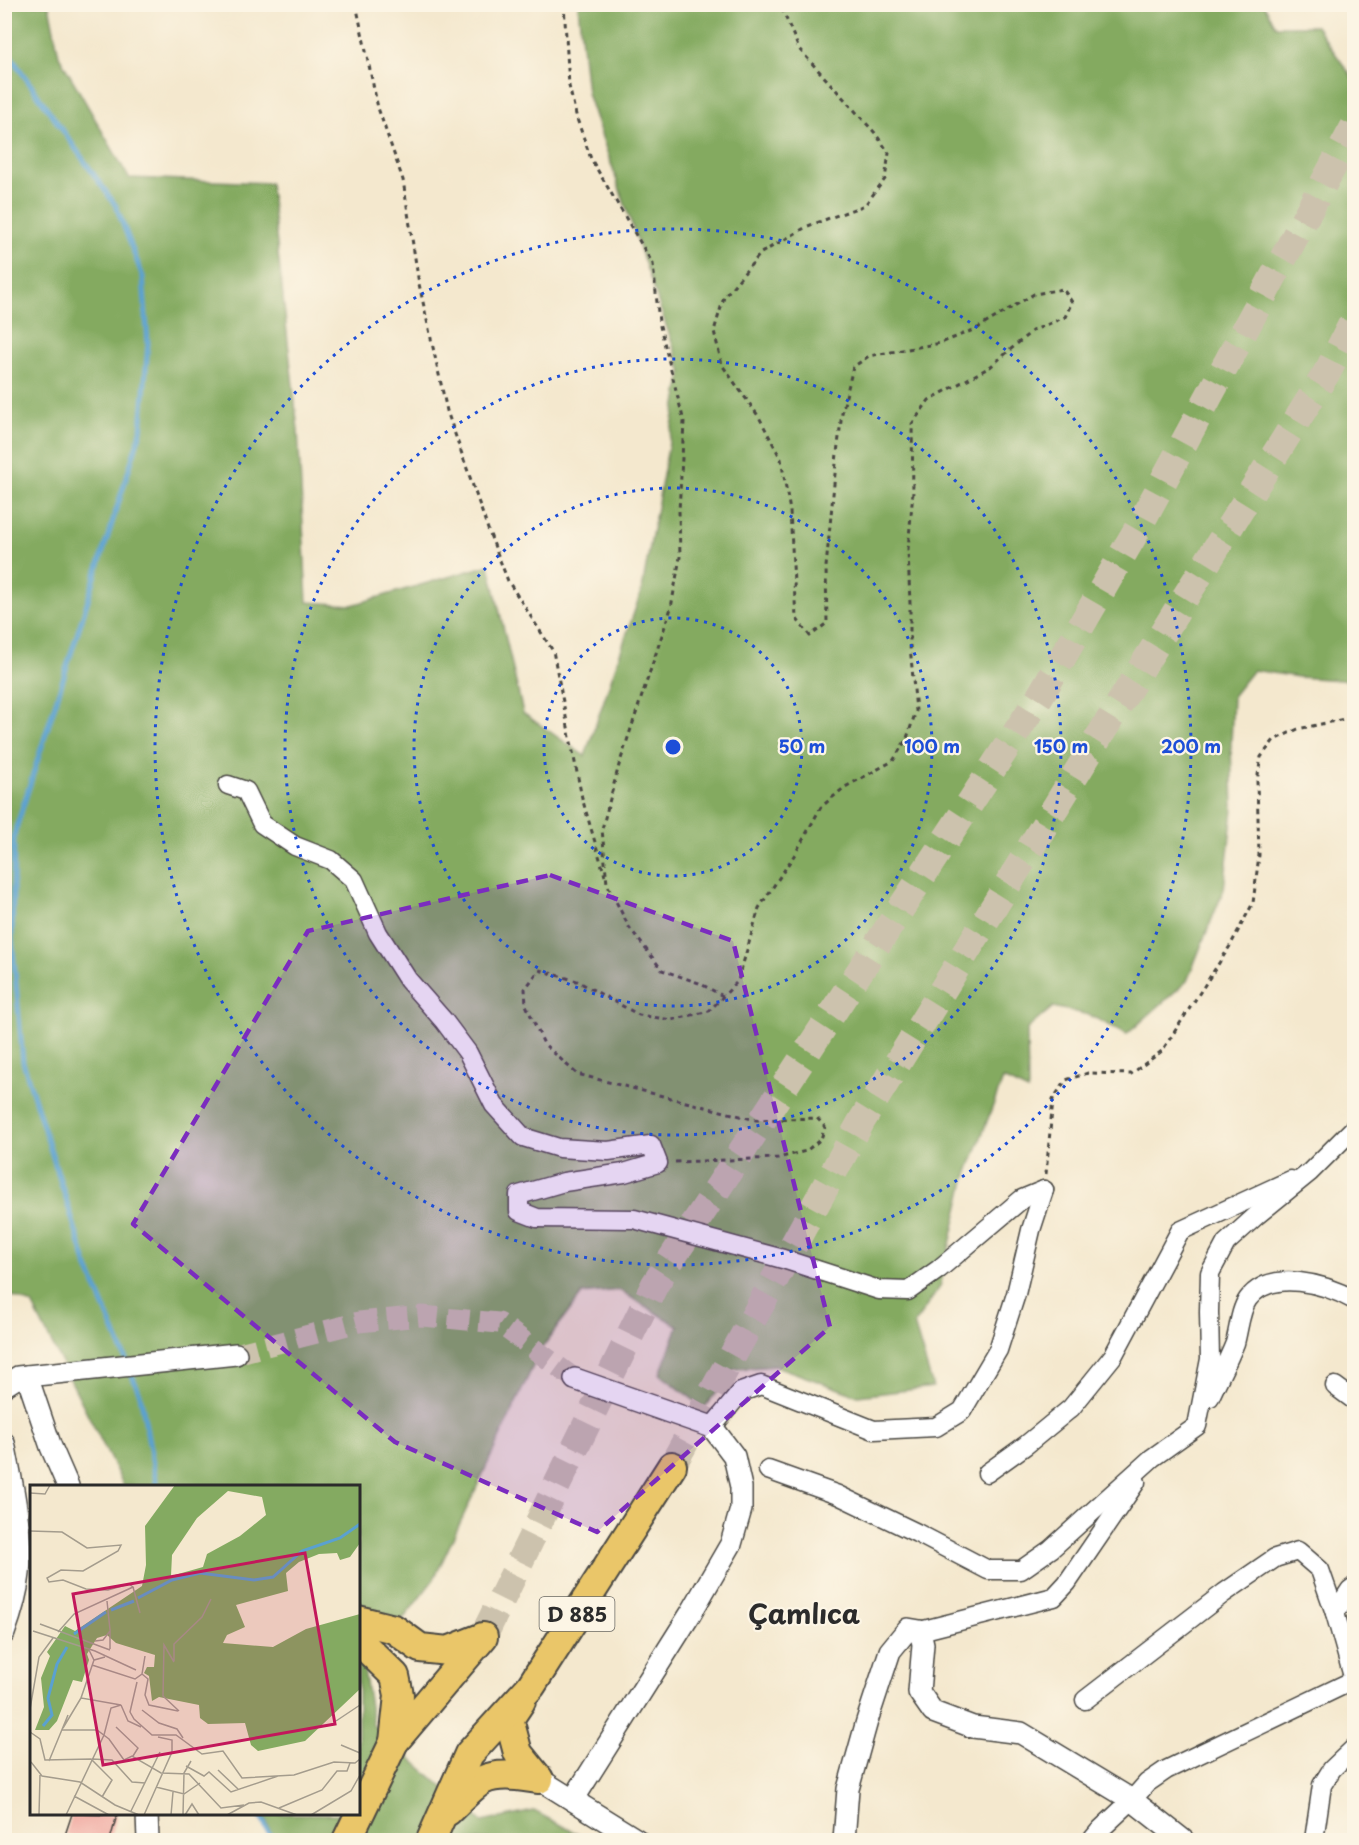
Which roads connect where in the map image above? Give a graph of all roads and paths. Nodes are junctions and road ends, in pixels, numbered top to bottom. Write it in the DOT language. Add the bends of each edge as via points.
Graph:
graph roads {
  1 [pos="356,4"];
  2 [pos="564,4"];
  3 [pos="780,4"];
  4 [pos="1349,4"];
  5 [pos="1354,14"];
  6 [pos="1354,717"];
  7 [pos="228,785"];
  8 [pos="607,884"];
  9 [pos="723,996"];
  10 [pos="1354,1128"];
  11 [pos="658,1163"];
  12 [pos="1310,1172"];
  13 [pos="1044,1190"];
  14 [pos="1354,1300"];
  15 [pos="236,1354"];
  16 [pos="34,1375"];
  17 [pos="575,1379"];
  18 [pos="4,1386"];
  19 [pos="1335,1386"];
  20 [pos="1354,1400"];
  21 [pos="1197,1426"];
  22 [pos="712,1427"];
  23 [pos="4,1443"];
  24 [pos="1152,1458"];
  25 [pos="672,1466"];
  26 [pos="768,1470"];
  27 [pos="987,1473"];
  28 [pos="68,1485"];
  29 [pos="1354,1587"];
  30 [pos="1335,1613"];
  31 [pos="360,1620"];
  32 [pos="920,1631"];
  33 [pos="4,1633"];
  34 [pos="360,1642"];
  35 [pos="1354,1680"];
  36 [pos="531,1686"];
  37 [pos="1354,1698"];
  38 [pos="1085,1700"];
  39 [pos="394,1742"];
  40 [pos="1354,1748"];
  41 [pos="539,1779"];
  42 [pos="573,1800"];
  43 [pos="1132,1800"];
  44 [pos="360,1813"];
  45 [pos="147,1815"];
  46 [pos="359,1815"];
  47 [pos="436,1828"];
  48 [pos="148,1840"];
  49 [pos="347,1840"];
  50 [pos="637,1840"];
  51 [pos="844,1840"];
  52 [pos="1092,1840"];
  53 [pos="1183,1840"];
  54 [pos="1314,1840"];
  1 -- 8 [label="path" via="378,108 403,180 419,284 447,411 508,581 553,651 582,798"];
  2 -- 8 [label="path" via="568,86 577,119 591,159 653,264 660,322 684,422 680,557 671,608 602,829"];
  3 -- 9 [label="path" via="799,49 889,153 885,179 865,205 808,226 761,253 724,297 714,331 722,365 759,417 781,459 790,511 796,618 810,636 826,622 825,567 842,413 853,367 869,356 941,343 978,328 1034,294 1063,289 1072,302 1065,317 1032,331 990,367 929,400 912,424 913,492 908,549 916,711 907,738 893,761 845,787 821,807 759,908 738,981"];
  4 -- 5 [label="path"];
  6 -- 13 [label="path" via="1299,729 1274,740 1261,757 1257,781 1259,855 1253,903 1162,1051 1131,1074 1088,1073 1066,1080 1053,1099"];
  7 -- 11 [label="street" via="246,791 262,824 295,846 331,860 354,880 378,933 408,980 468,1053 494,1105 523,1137 559,1148 608,1151 651,1145"];
  8 -- 9 [label="path" via="629,927 662,970"];
  9 -- 11 [label="path" via="709,1011 672,1020 639,1015 577,981 539,970 525,989 526,1005 544,1044 577,1074 756,1120 817,1118 825,1127 821,1138 806,1151 778,1158"];
  10 -- 12 [label="street"];
  11 -- 13 [label="street" via="519,1195 519,1211 537,1218 634,1219 783,1259 879,1290 908,1291 1022,1199"];
  12 -- 21 [label="street" via="1226,1244 1210,1273 1210,1359"];
  12 -- 27 [label="street" via="1180,1231 1106,1365 1071,1408"];
  13 -- 22 [label="street" via="998,1350 962,1411 936,1427 874,1430 761,1386 741,1392"];
  14 -- 21 [label="street" via="1310,1283 1280,1281 1262,1285 1247,1300 1235,1342"];
  15 -- 16 [label="street"];
  16 -- 18 [label="street" via="18,1377"];
  16 -- 28 [label="street" via="51,1447"];
  17 -- 22 [label="street"];
  19 -- 20 [label="street"];
  21 -- 24 [label="street"];
  22 -- 42 [label="street" via="734,1456 741,1487 741,1509 731,1544"];
  23 -- 33 [label="street" via="20,1555 17,1592"];
  24 -- 26 [label="street" via="1051,1549 1021,1570 988,1570 838,1496"];
  24 -- 32 [label="street" via="1054,1597"];
  25 -- 36 [label="highway, D 885"];
  29 -- 30 [label="street"];
  30 -- 35 [label="street"];
  30 -- 38 [label="street" via="1320,1570 1298,1551 1275,1558"];
  31 -- 39 [label="highway" via="394,1629 420,1648 448,1651 483,1637"];
  32 -- 43 [label="street" via="923,1644 919,1692 933,1712 973,1727 1021,1733"];
  32 -- 51 [label="street" via="908,1629 890,1651 883,1669 848,1789"];
  34 -- 39 [label="highway" via="395,1676 399,1695"];
  35 -- 37 [label="street"];
  35 -- 43 [label="street" via="1166,1770"];
  36 -- 41 [label="highway" via="508,1719 518,1753"];
  36 -- 47 [label="highway, D 885" via="469,1754"];
  39 -- 44 [label="highway"];
  40 -- 54 [label="street" via="1322,1785"];
  41 -- 42 [label="street"];
  41 -- 47 [label="highway" via="512,1775 482,1780"];
  42 -- 50 [label="street"];
  43 -- 52 [label="street"];
  43 -- 53 [label="street"];
  45 -- 48 [label="street"];
  46 -- 49 [label="highway"];
}
